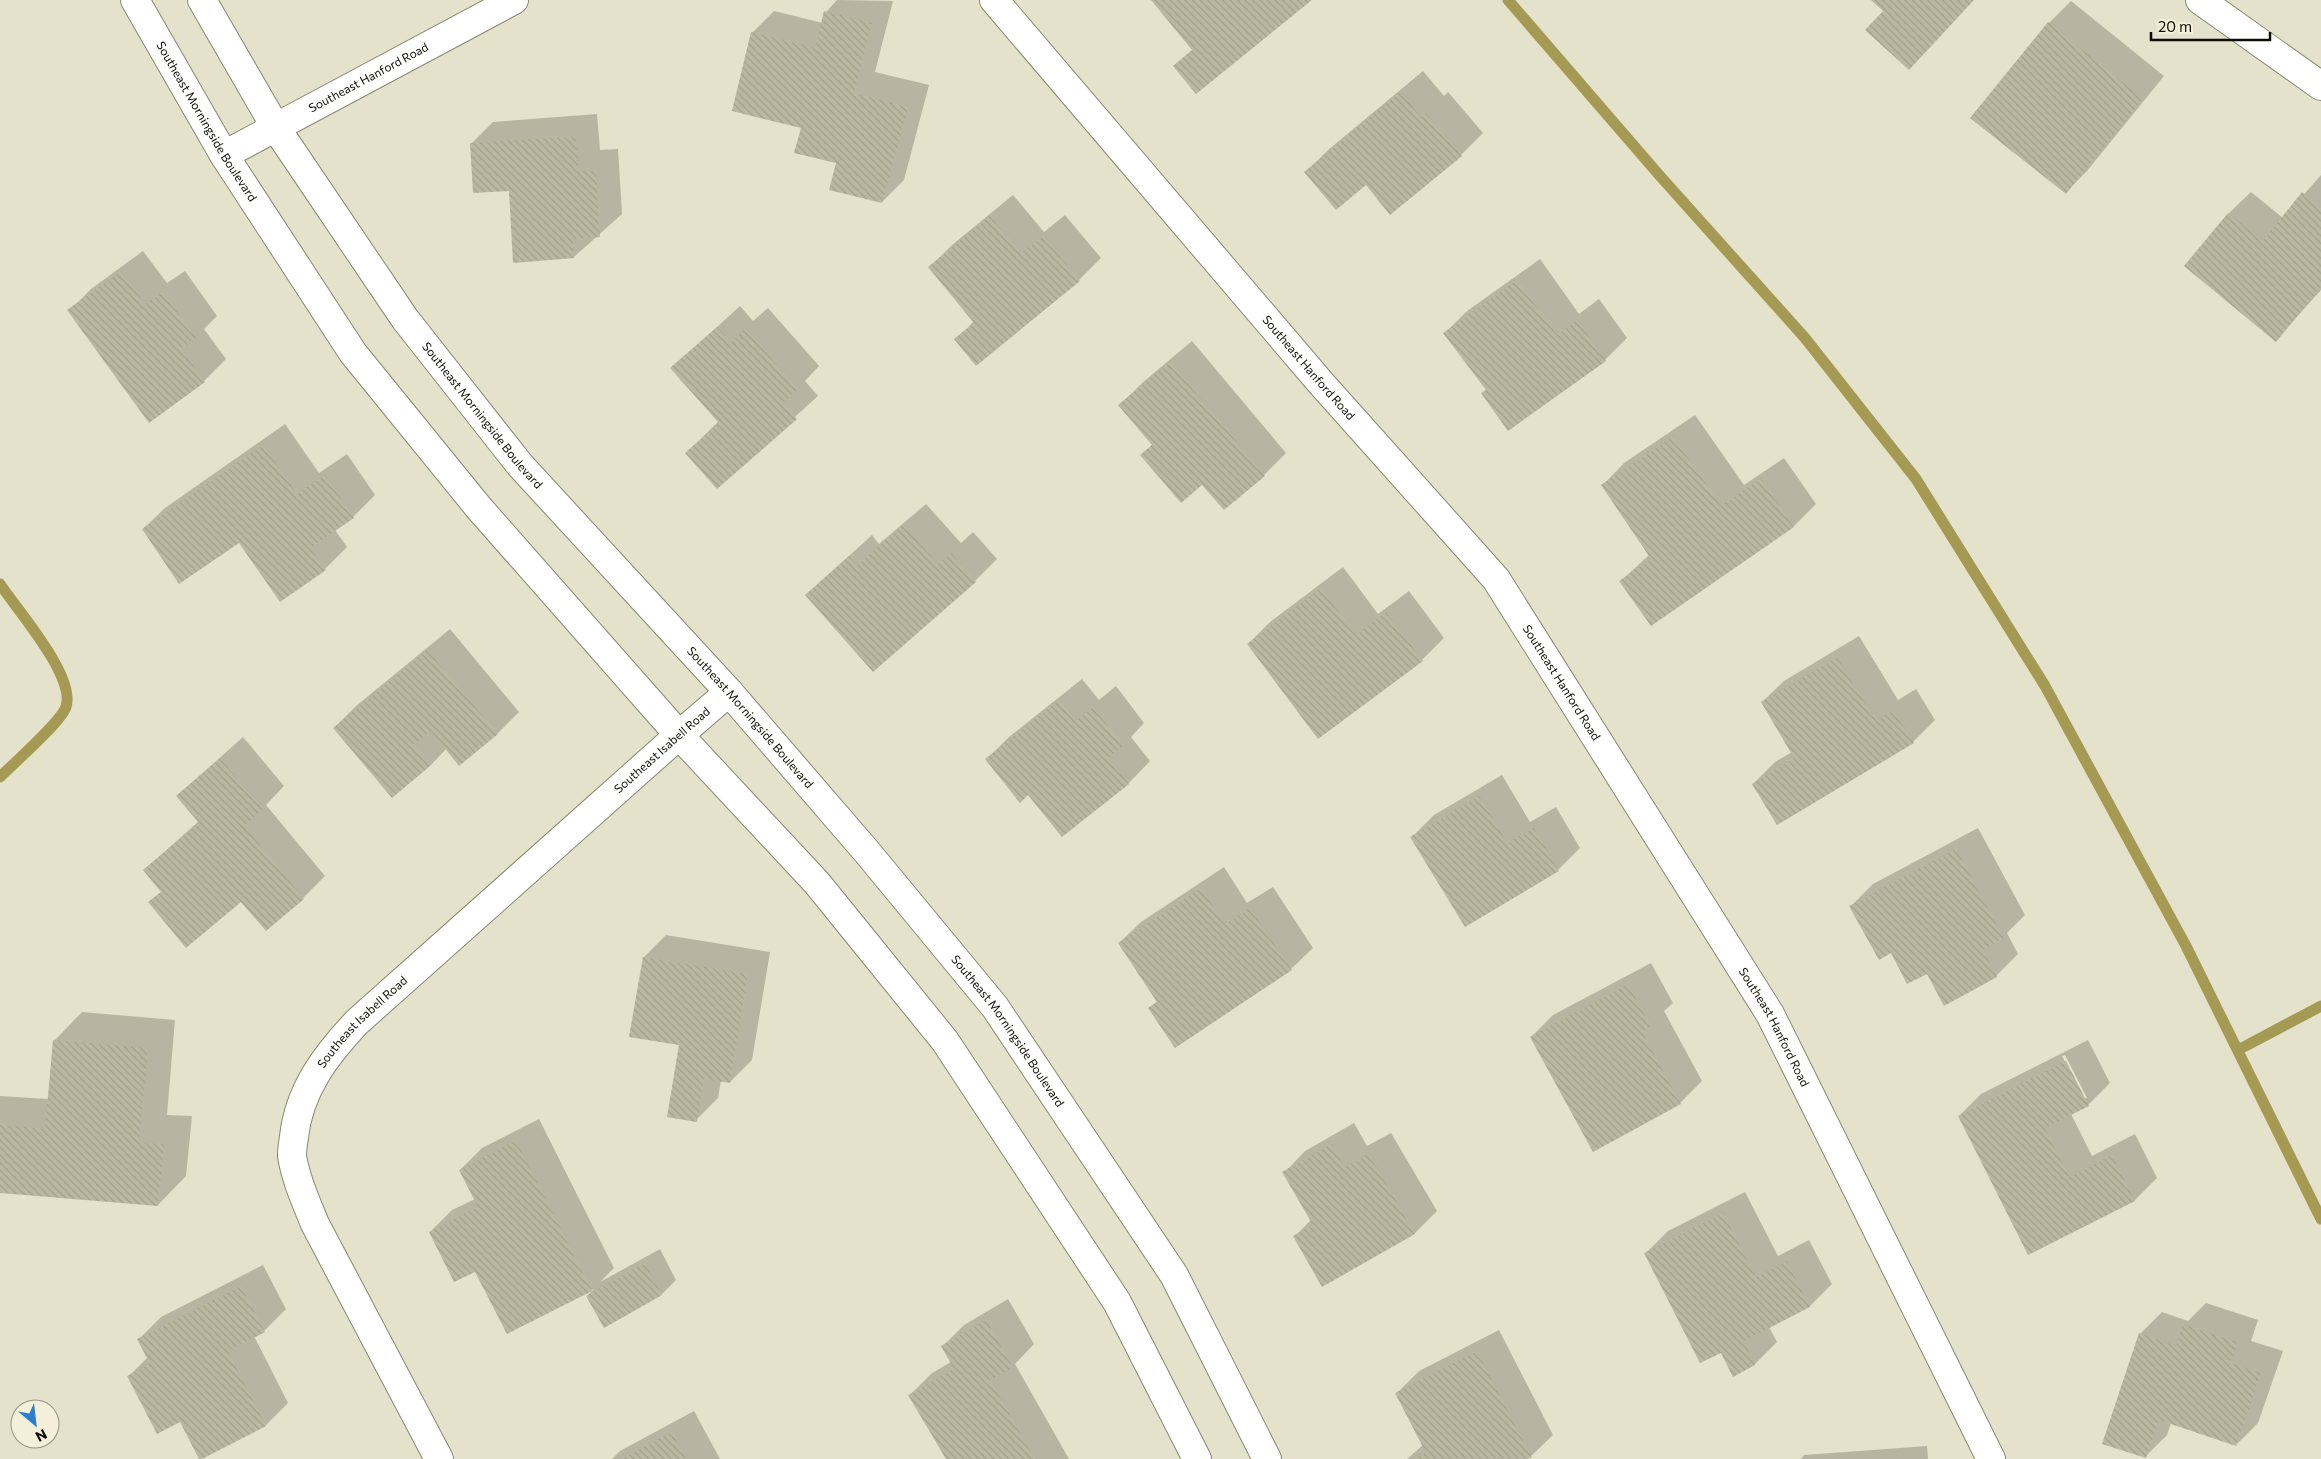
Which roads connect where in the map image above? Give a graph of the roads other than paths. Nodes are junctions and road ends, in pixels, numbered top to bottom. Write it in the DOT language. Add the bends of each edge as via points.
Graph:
graph roads {
  1 [pos="135,0"];
  2 [pos="202,0"];
  3 [pos="514,0"];
  4 [pos="994,0"];
  5 [pos="2200,0"];
  6 [pos="2321,86"];
  7 [pos="276,128"];
  8 [pos="224,155"];
  9 [pos="729,692"];
  10 [pos="679,735"];
  11 [pos="439,1459"];
  12 [pos="1197,1459"];
  13 [pos="1267,1459"];
  14 [pos="1991,1459"];
  1 -- 8 [label="street, Southeast Morningside Boulevard"];
  2 -- 7 [label="street, Southeast Morningside Boulevard"];
  3 -- 7 [label="street, Southeast Hanford Road"];
  4 -- 14 [label="street, Southeast Hanford Road" via="1320,382 1496,579 1770,1014"];
  5 -- 6 [label="street"];
  7 -- 8 [label="street, Southeast Hanford Road"];
  7 -- 9 [label="street, Southeast Morningside Boulevard" via="405,318 520,465"];
  8 -- 10 [label="street, Southeast Morningside Boulevard" via="354,354 479,508"];
  9 -- 10 [label="street, Southeast Isabell Road"];
  9 -- 13 [label="street, Southeast Morningside Boulevard" via="867,852 994,1007 1174,1275"];
  10 -- 11 [label="street, Southeast Isabell Road" via="357,1022 331,1050 308,1085 296,1119 292,1154 315,1224"];
  10 -- 12 [label="street, Southeast Morningside Boulevard" via="817,883 945,1041 1117,1302"];
}
